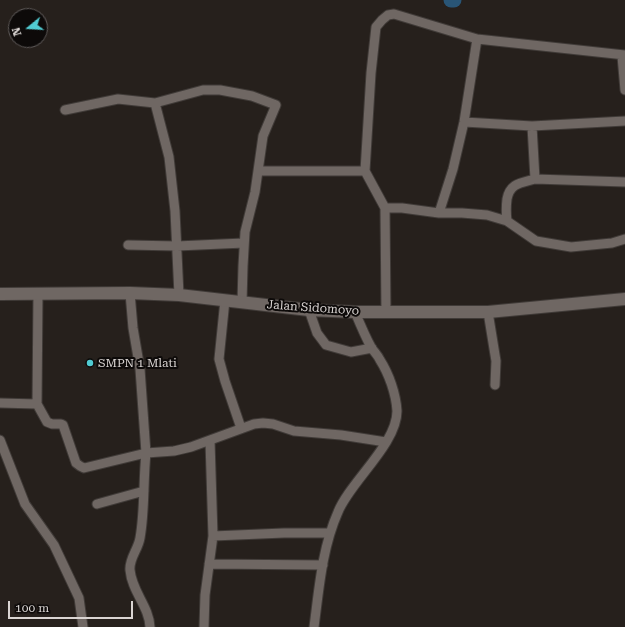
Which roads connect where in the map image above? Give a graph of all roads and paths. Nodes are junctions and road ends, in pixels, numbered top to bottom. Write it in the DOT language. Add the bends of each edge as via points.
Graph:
graph roads {
  1 [pos="476,39"];
  2 [pos="623,56"];
  3 [pos="625,90"];
  4 [pos="155,102"];
  5 [pos="65,110"];
  6 [pos="625,121"];
  7 [pos="464,122"];
  8 [pos="532,126"];
  9 [pos="258,171"];
  10 [pos="365,171"];
  11 [pos="535,179"];
  12 [pos="625,182"];
  13 [pos="385,208"];
  14 [pos="439,213"];
  15 [pos="507,221"];
  16 [pos="625,239"];
  17 [pos="244,243"];
  18 [pos="128,245"];
  19 [pos="177,246"];
  20 [pos="130,293"];
  21 [pos="0,294"];
  22 [pos="38,294"];
  23 [pos="179,295"];
  24 [pos="625,299"];
  25 [pos="225,300"];
  26 [pos="242,302"];
  27 [pos="309,310"];
  28 [pos="355,312"];
  29 [pos="386,312"];
  30 [pos="488,312"];
  31 [pos="372,348"];
  32 [pos="496,384"];
  33 [pos="0,403"];
  34 [pos="37,404"];
  35 [pos="240,428"];
  36 [pos="0,440"];
  37 [pos="210,441"];
  38 [pos="386,442"];
  39 [pos="146,453"];
  40 [pos="144,491"];
  41 [pos="97,504"];
  42 [pos="330,533"];
  43 [pos="213,536"];
  44 [pos="209,564"];
  45 [pos="323,565"];
  46 [pos="83,627"];
  47 [pos="150,627"];
  48 [pos="204,627"];
  49 [pos="314,627"];
  1 -- 2 [label="street"];
  1 -- 7 [label="street"];
  1 -- 10 [label="street" via="394,14 388,15 376,27"];
  2 -- 3 [label="street"];
  4 -- 5 [label="street" via="118,100"];
  4 -- 9 [label="street" via="203,90 220,90 252,96 276,105 263,136"];
  4 -- 19 [label="street" via="169,157"];
  6 -- 8 [label="street"];
  7 -- 8 [label="street"];
  7 -- 14 [label="street"];
  8 -- 11 [label="street"];
  9 -- 10 [label="street"];
  9 -- 17 [label="street"];
  10 -- 13 [label="street"];
  11 -- 12 [label="street"];
  11 -- 15 [label="street" via="516,185 509,191 505,210"];
  13 -- 14 [label="street"];
  13 -- 29 [label="street"];
  14 -- 15 [label="street" via="487,215"];
  15 -- 16 [label="street" via="536,241 571,247 612,243"];
  17 -- 19 [label="street"];
  17 -- 26 [label="street"];
  18 -- 19 [label="street"];
  19 -- 23 [label="street"];
  20 -- 22 [label="main road, Jalan Sidomoyo"];
  20 -- 23 [label="main road, Jalan Sidomoyo"];
  20 -- 39 [label="street" via="140,369"];
  21 -- 22 [label="main road, Jalan Sidomoyo"];
  22 -- 34 [label="street"];
  23 -- 25 [label="main road, Jalan Sidomoyo"];
  24 -- 30 [label="main road, Jalan Sidomoyo"];
  25 -- 26 [label="main road, Jalan Sidomoyo"];
  25 -- 35 [label="street" via="219,359"];
  26 -- 27 [label="main road, Jalan Sidomoyo"];
  27 -- 28 [label="main road, Jalan Sidomoyo"];
  27 -- 31 [label="street" via="317,333 326,346 351,352"];
  28 -- 29 [label="main road, Jalan Sidomoyo"];
  28 -- 31 [label="street"];
  29 -- 30 [label="main road, Jalan Sidomoyo"];
  30 -- 32 [label="street" via="496,361"];
  31 -- 38 [label="street" via="389,377 396,403 395,422"];
  33 -- 34 [label="street"];
  34 -- 39 [label="street" via="47,422 63,425 76,462 84,468"];
  35 -- 37 [label="street"];
  35 -- 38 [label="street" via="263,422 294,431"];
  36 -- 46 [label="street" via="25,504 54,545 79,598"];
  37 -- 39 [label="street" via="174,452"];
  37 -- 43 [label="street"];
  38 -- 42 [label="street" via="341,505"];
  39 -- 40 [label="street"];
  40 -- 41 [label="street"];
  40 -- 47 [label="street" via="140,538 130,562 130,569 133,587 148,614"];
  42 -- 43 [label="street"];
  42 -- 45 [label="street"];
  43 -- 44 [label="street"];
  44 -- 45 [label="street"];
  44 -- 48 [label="street"];
  45 -- 49 [label="street"];
}
